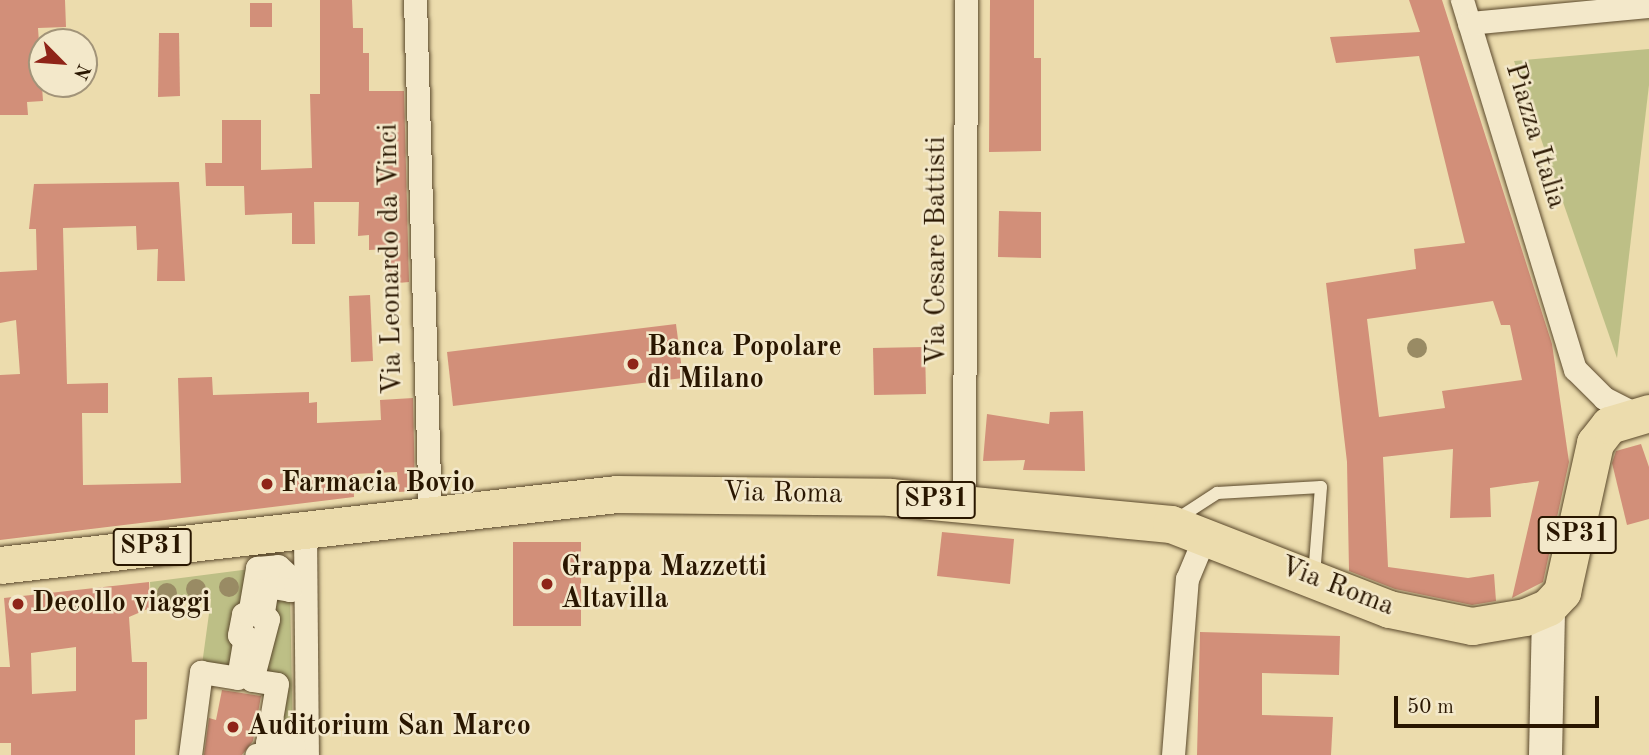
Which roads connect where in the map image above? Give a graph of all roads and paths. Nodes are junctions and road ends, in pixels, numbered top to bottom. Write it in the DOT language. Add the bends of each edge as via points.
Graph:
graph roads {
  1 [pos="415,0"];
  2 [pos="966,0"];
  3 [pos="1462,0"];
  4 [pos="1649,6"];
  5 [pos="1469,23"];
  6 [pos="1641,413"];
  7 [pos="964,502"];
  8 [pos="430,516"];
  9 [pos="1171,524"];
  10 [pos="305,531"];
  11 [pos="1205,537"];
  12 [pos="0,565"];
  13 [pos="1314,579"];
  14 [pos="1548,607"];
  15 [pos="190,755"];
  16 [pos="256,755"];
  17 [pos="307,755"];
  18 [pos="1173,755"];
  19 [pos="1545,755"];
  1 -- 8 [label="street, Via Leonardo da Vinci"];
  2 -- 7 [label="street, Via Cesare Battisti"];
  3 -- 5 [label="street"];
  4 -- 5 [label="street, Piazza Italia"];
  5 -- 6 [label="street, Piazza Italia" via="1576,369 1604,398"];
  6 -- 14 [label="main road, SP31" via="1602,431 1592,456 1570,571 1562,592"];
  7 -- 8 [label="main road, Via Roma / SP31" via="692,492 615,494"];
  7 -- 9 [label="main road, Via Roma / SP31"];
  8 -- 10 [label="main road, Via Roma / SP31"];
  9 -- 11 [label="main road, Via Roma / SP31"];
  9 -- 13 [label="lane" via="1217,493 1321,487"];
  10 -- 12 [label="main road, Via Roma / SP31"];
  10 -- 17 [label="street"];
  11 -- 13 [label="main road, Via Roma / SP31"];
  11 -- 18 [label="street" via="1187,579"];
  13 -- 14 [label="main road, Via Roma / SP31" via="1389,609 1472,626"];
  14 -- 19 [label="street"];
  15 -- 16 [label="street" via="201,671 238,678 245,636 239,635 243,614 249,615 257,568 278,566 290,577 290,590 273,587 266,593 262,618 268,619 264,639 259,639 252,680 276,684 267,743 293,742 293,749"];
}
